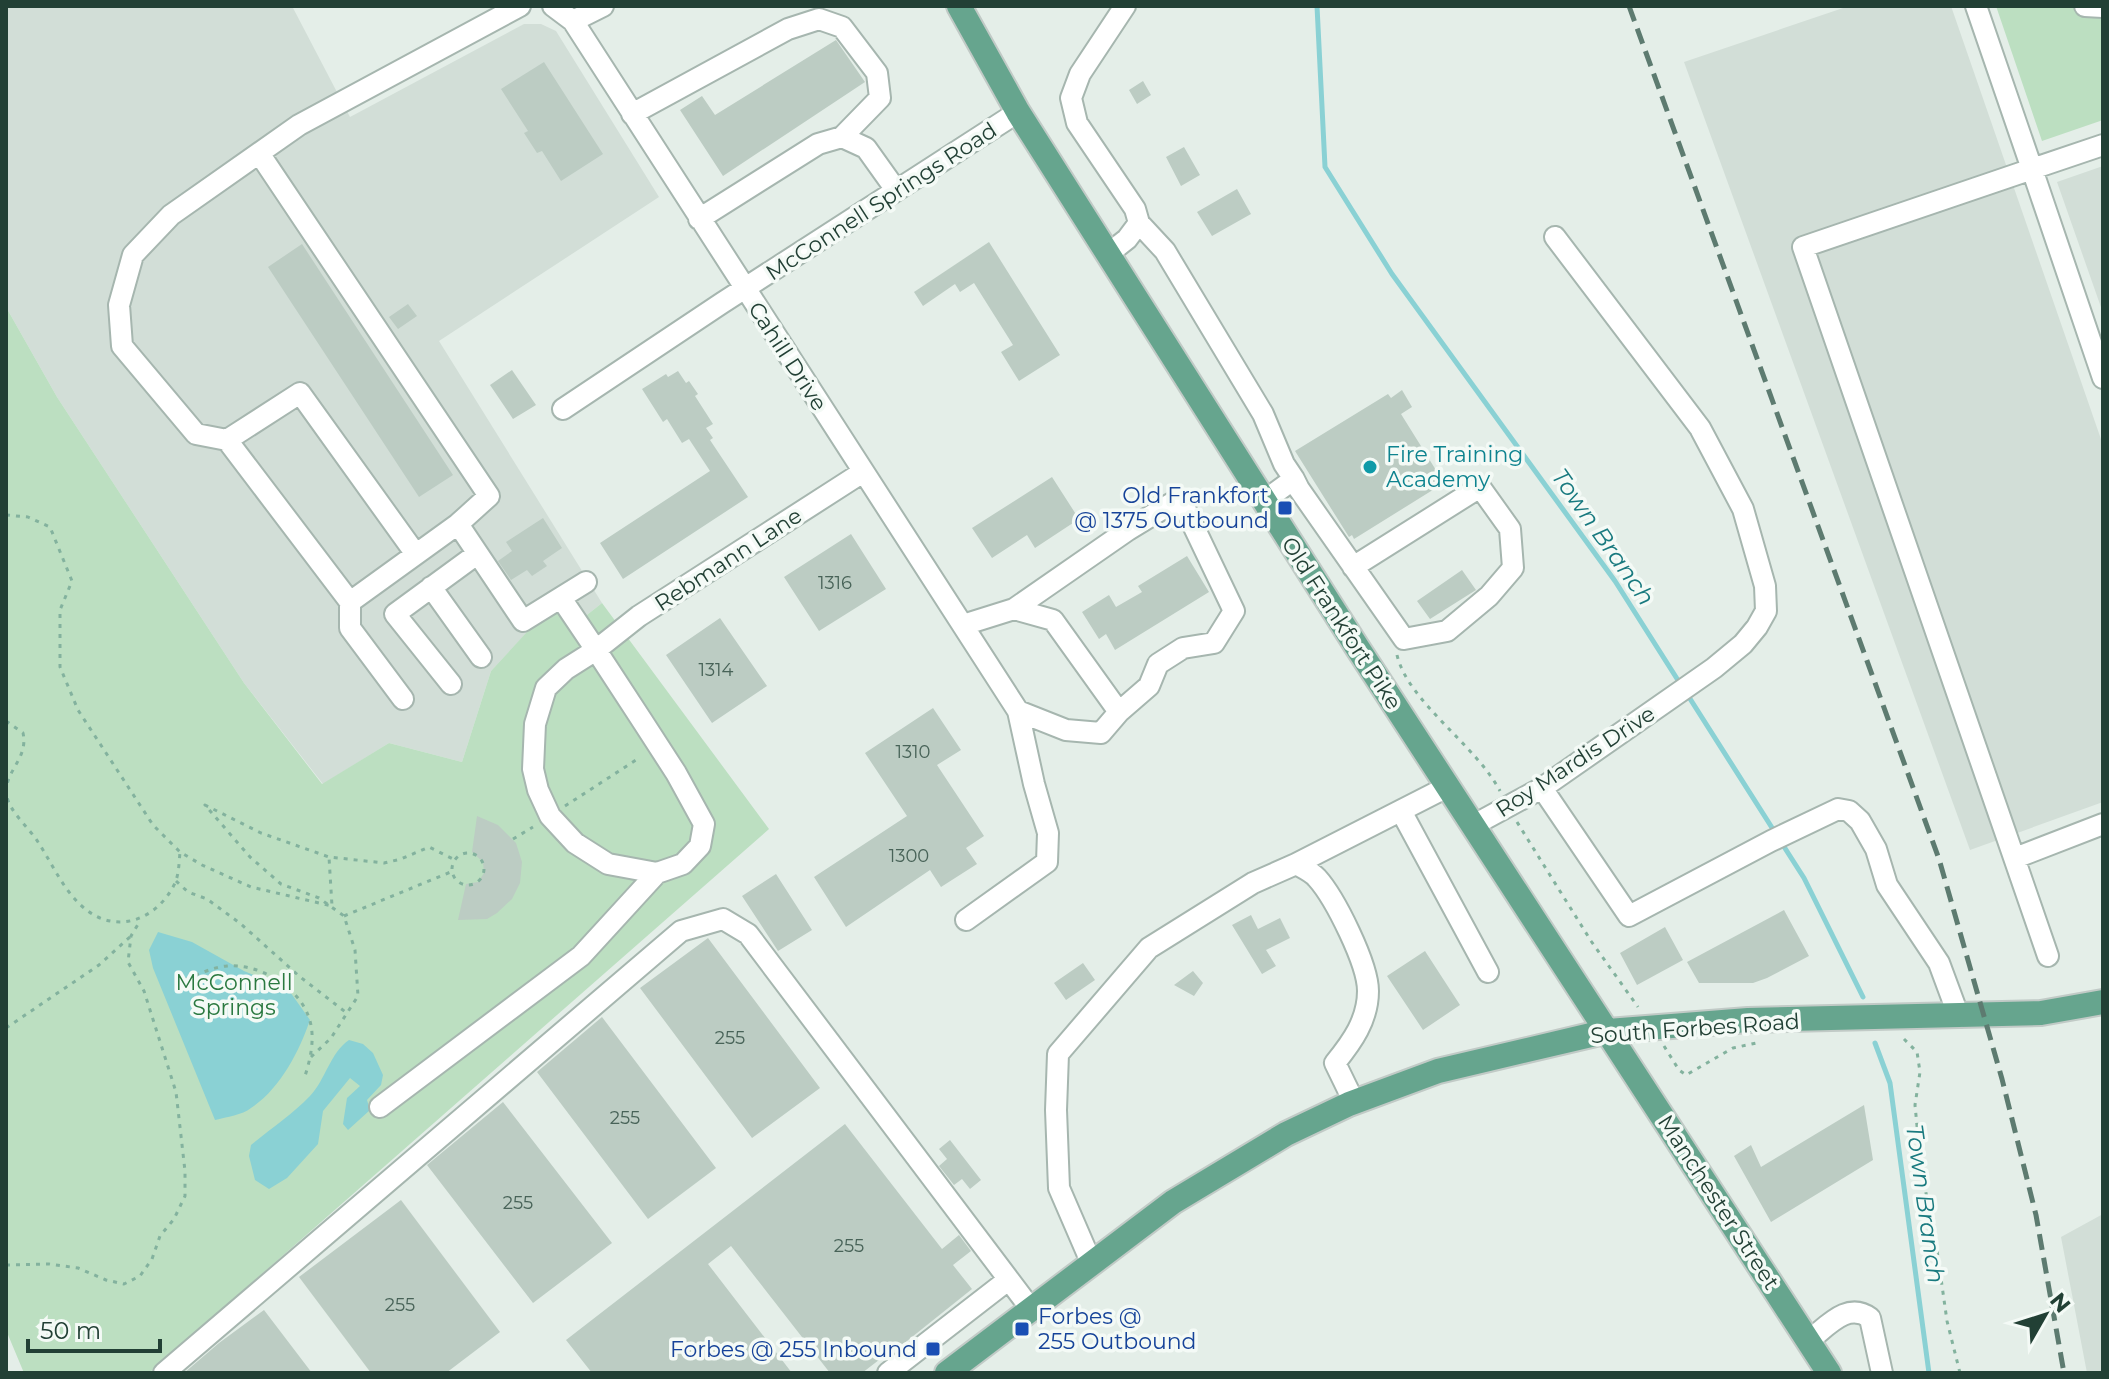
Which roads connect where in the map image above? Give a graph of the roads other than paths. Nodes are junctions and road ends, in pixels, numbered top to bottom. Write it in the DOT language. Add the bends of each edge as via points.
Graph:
graph roads {
  1 [pos="520,6"];
  2 [pos="603,6"];
  3 [pos="959,6"];
  4 [pos="1976,6"];
  5 [pos="2085,6"];
  6 [pos="1126,7"];
  7 [pos="2103,7"];
  8 [pos="561,10"];
  9 [pos="1018,112"];
  10 [pos="632,114"];
  11 [pos="842,137"];
  12 [pos="2103,145"];
  13 [pos="259,153"];
  14 [pos="2032,169"];
  15 [pos="896,190"];
  16 [pos="699,219"];
  17 [pos="1139,223"];
  18 [pos="1555,237"];
  19 [pos="1108,254"];
  20 [pos="744,289"];
  21 [pos="2103,378"];
  22 [pos="563,409"];
  23 [pos="227,440"];
  24 [pos="863,472"];
  25 [pos="1294,479"];
  26 [pos="1264,501"];
  27 [pos="458,524"];
  28 [pos="415,553"];
  29 [pos="477,554"];
  30 [pos="1353,567"];
  31 [pos="586,582"];
  32 [pos="431,587"];
  33 [pos="561,598"];
  34 [pos="350,602"];
  35 [pos="1014,609"];
  36 [pos="963,625"];
  37 [pos="596,650"];
  38 [pos="481,657"];
  39 [pos="451,684"];
  40 [pos="403,699"];
  41 [pos="1018,711"];
  42 [pos="1119,712"];
  43 [pos="1447,787"];
  44 [pos="1542,788"];
  45 [pos="1401,811"];
  46 [pos="2103,824"];
  47 [pos="1472,826"];
  48 [pos="2015,858"];
  49 [pos="1296,864"];
  50 [pos="657,873"];
  51 [pos="966,920"];
  52 [pos="2048,956"];
  53 [pos="1488,972"];
  54 [pos="2103,1002"];
  55 [pos="1959,1017"];
  56 [pos="1608,1031"];
  57 [pos="1354,1102"];
  58 [pos="380,1107"];
  59 [pos="1091,1262"];
  60 [pos="1008,1280"];
  61 [pos="1031,1309"];
  62 [pos="1808,1341"];
  63 [pos="164,1373"];
  64 [pos="888,1373"];
  65 [pos="947,1373"];
  66 [pos="1829,1373"];
  67 [pos="1882,1373"];
  1 -- 13 [label="street" via="299,125"];
  2 -- 8 [label="street"];
  3 -- 9 [label="main road, Old Frankfort Pike"];
  4 -- 14 [label="street"];
  5 -- 7 [label="street"];
  6 -- 17 [label="street" via="1080,74 1071,98 1077,123"];
  8 -- 10 [label="street, Cahill Drive"];
  9 -- 15 [label="street, McConnell Springs Road"];
  9 -- 19 [label="main road, Old Frankfort Pike"];
  10 -- 11 [label="street" via="788,29 819,19 842,27 877,73 880,98"];
  10 -- 16 [label="street, Cahill Drive"];
  11 -- 15 [label="street" via="866,148"];
  11 -- 16 [label="street" via="818,144"];
  12 -- 14 [label="street"];
  13 -- 23 [label="street" via="171,215 133,255 119,305 122,346 196,434"];
  13 -- 27 [label="street" via="489,496"];
  14 -- 21 [label="street"];
  14 -- 48 [label="street" via="1803,247"];
  15 -- 20 [label="street, McConnell Springs Road"];
  16 -- 20 [label="street, Cahill Drive"];
  17 -- 19 [label="street"];
  17 -- 25 [label="street" via="1165,251 1263,414"];
  18 -- 44 [label="street, Roy Mardis Drive" via="1700,428 1743,509 1765,586 1766,611 1743,644 1714,668"];
  19 -- 26 [label="main road, Old Frankfort Pike"];
  20 -- 22 [label="street, McConnell Springs Road"];
  20 -- 24 [label="street, Cahill Drive"];
  23 -- 28 [label="street" via="300,393"];
  23 -- 34 [label="street"];
  24 -- 36 [label="street, Cahill Drive"];
  24 -- 37 [label="street, Rebmann Lane" via="639,616"];
  25 -- 26 [label="street"];
  25 -- 30 [label="street"];
  26 -- 43 [label="main road, Old Frankfort Pike"];
  27 -- 28 [label="street"];
  27 -- 29 [label="street"];
  28 -- 34 [label="street"];
  29 -- 32 [label="street"];
  29 -- 33 [label="street" via="523,621"];
  30 -- 30 [label="street" via="1404,639 1447,631 1513,568 1510,529 1480,487"];
  31 -- 33 [label="street"];
  32 -- 38 [label="street"];
  32 -- 39 [label="street" via="395,614"];
  33 -- 37 [label="street"];
  34 -- 40 [label="street" via="350,628"];
  35 -- 36 [label="street"];
  35 -- 42 [label="street" via="1053,620"];
  35 -- 42 [label="street" via="1128,530 1177,500 1182,502 1234,611 1214,643 1183,648 1158,664 1149,686"];
  36 -- 41 [label="street, Cahill Drive"];
  37 -- 50 [label="street" via="704,824 700,846 683,864"];
  37 -- 50 [label="street, Rebmann Lane" via="546,688 535,724 533,769 538,790 550,816 575,843 608,864"];
  41 -- 42 [label="street" via="1066,730 1101,733"];
  41 -- 51 [label="street" via="1048,833 1047,862"];
  43 -- 45 [label="street"];
  43 -- 47 [label="main road, Old Frankfort Pike"];
  44 -- 47 [label="street, Roy Mardis Drive"];
  44 -- 55 [label="street" via="1629,916 1817,819 1838,809 1849,811 1876,849 1887,885 1939,963"];
  45 -- 49 [label="street"];
  45 -- 53 [label="street"];
  46 -- 48 [label="street"];
  47 -- 56 [label="main road, Old Frankfort Pike"];
  48 -- 52 [label="street"];
  49 -- 57 [label="street" via="1317,877 1341,917 1368,990 1359,1032 1335,1063"];
  49 -- 59 [label="street" via="1253,883 1149,948 1058,1054 1059,1188"];
  50 -- 58 [label="street" via="581,956"];
  54 -- 55 [label="main road, South Forbes Road" via="2041,1013"];
  55 -- 56 [label="main road, South Forbes Road" via="1748,1020"];
  56 -- 57 [label="main road, South Forbes Road" via="1438,1071"];
  56 -- 62 [label="main road, Manchester Street"];
  57 -- 59 [label="main road, South Forbes Road" via="1286,1134 1173,1202"];
  59 -- 61 [label="main road, South Forbes Road"];
  60 -- 61 [label="street"];
  60 -- 63 [label="street" via="748,934 723,919 681,931"];
  60 -- 64 [label="street"];
  61 -- 65 [label="main road, South Forbes Road"];
  62 -- 66 [label="main road, Manchester Street"];
  62 -- 67 [label="street" via="1848,1311 1861,1311 1870,1318"];
}
